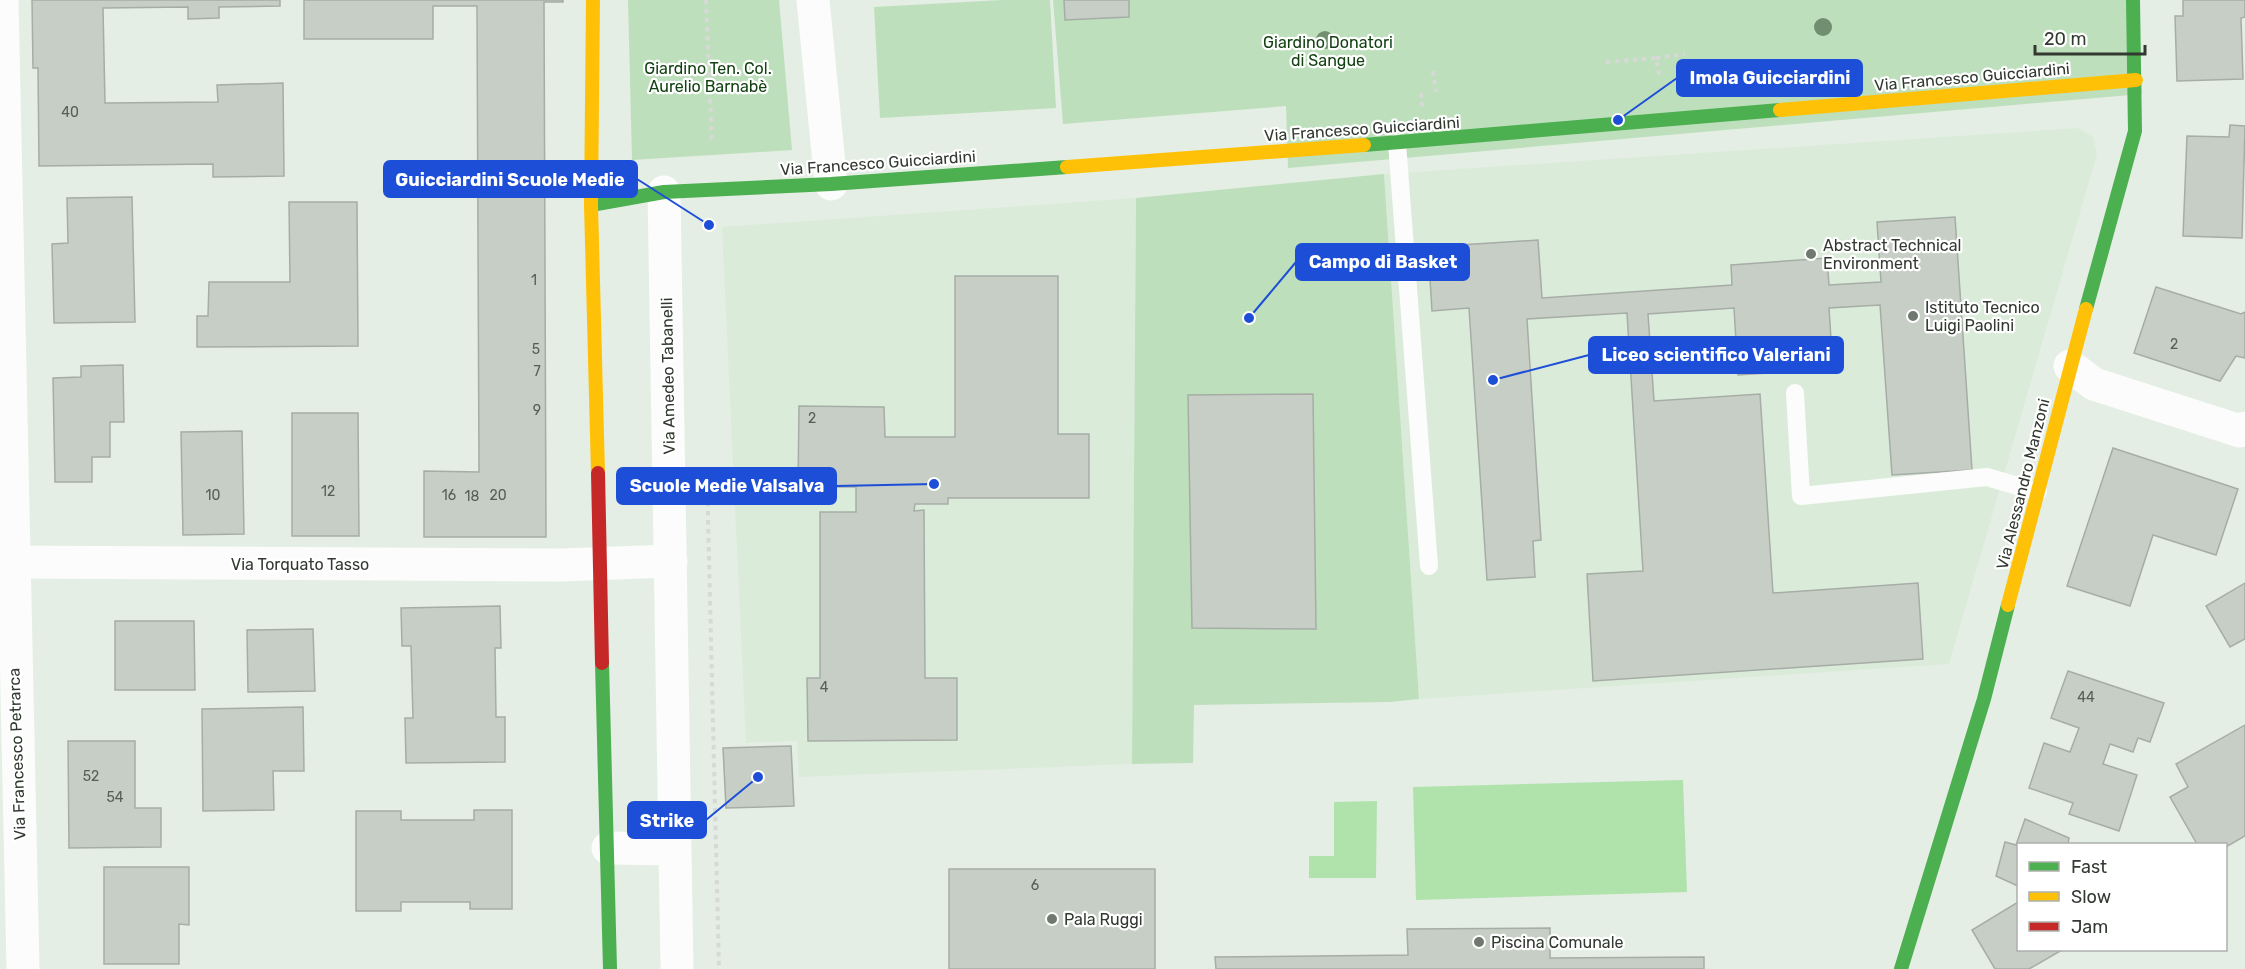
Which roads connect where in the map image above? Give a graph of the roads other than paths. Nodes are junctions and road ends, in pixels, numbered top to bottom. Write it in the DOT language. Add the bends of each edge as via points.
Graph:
graph roads {
  1 [pos="2,0"];
  2 [pos="593,0"];
  3 [pos="813,0"];
  4 [pos="2133,0"];
  5 [pos="2136,80"];
  6 [pos="1397,143"];
  7 [pos="831,184"];
  8 [pos="664,192"];
  9 [pos="591,205"];
  10 [pos="2070,366"];
  11 [pos="1795,393"];
  12 [pos="2245,428"];
  13 [pos="2038,492"];
  14 [pos="671,561"];
  15 [pos="6,562"];
  16 [pos="600,565"];
  17 [pos="1429,566"];
  18 [pos="608,848"];
  19 [pos="674,849"];
  20 [pos="23,969"];
  21 [pos="610,969"];
  22 [pos="677,969"];
  23 [pos="1901,969"];
  1 -- 15 [label="street, Via Francesco Petrarca"];
  2 -- 9 [label="street"];
  3 -- 7 [label="street"];
  4 -- 5 [label="street, Via Alessandro Manzoni"];
  5 -- 6 [label="street, Via Francesco Guicciardini"];
  5 -- 10 [label="street, Via Alessandro Manzoni" via="2135,131"];
  6 -- 7 [label="street, Via Francesco Guicciardini"];
  6 -- 17 [label="lane"];
  7 -- 8 [label="street, Via Francesco Guicciardini"];
  8 -- 9 [label="street, Via Francesco Guicciardini"];
  8 -- 14 [label="street, Via Amedeo Tabanelli"];
  9 -- 16 [label="street"];
  10 -- 12 [label="street" via="2094,384 2240,431"];
  10 -- 13 [label="street, Via Alessandro Manzoni"];
  11 -- 13 [label="lane" via="1801,496 1987,477"];
  13 -- 23 [label="street, Via Alessandro Manzoni" via="1984,699"];
  14 -- 16 [label="street"];
  14 -- 19 [label="street, Via Amedeo Tabanelli"];
  15 -- 16 [label="street, Via Torquato Tasso"];
  15 -- 20 [label="street, Via Francesco Petrarca"];
  16 -- 18 [label="street"];
  18 -- 19 [label="street"];
  18 -- 21 [label="street"];
  19 -- 22 [label="street, Via Amedeo Tabanelli"];
}
